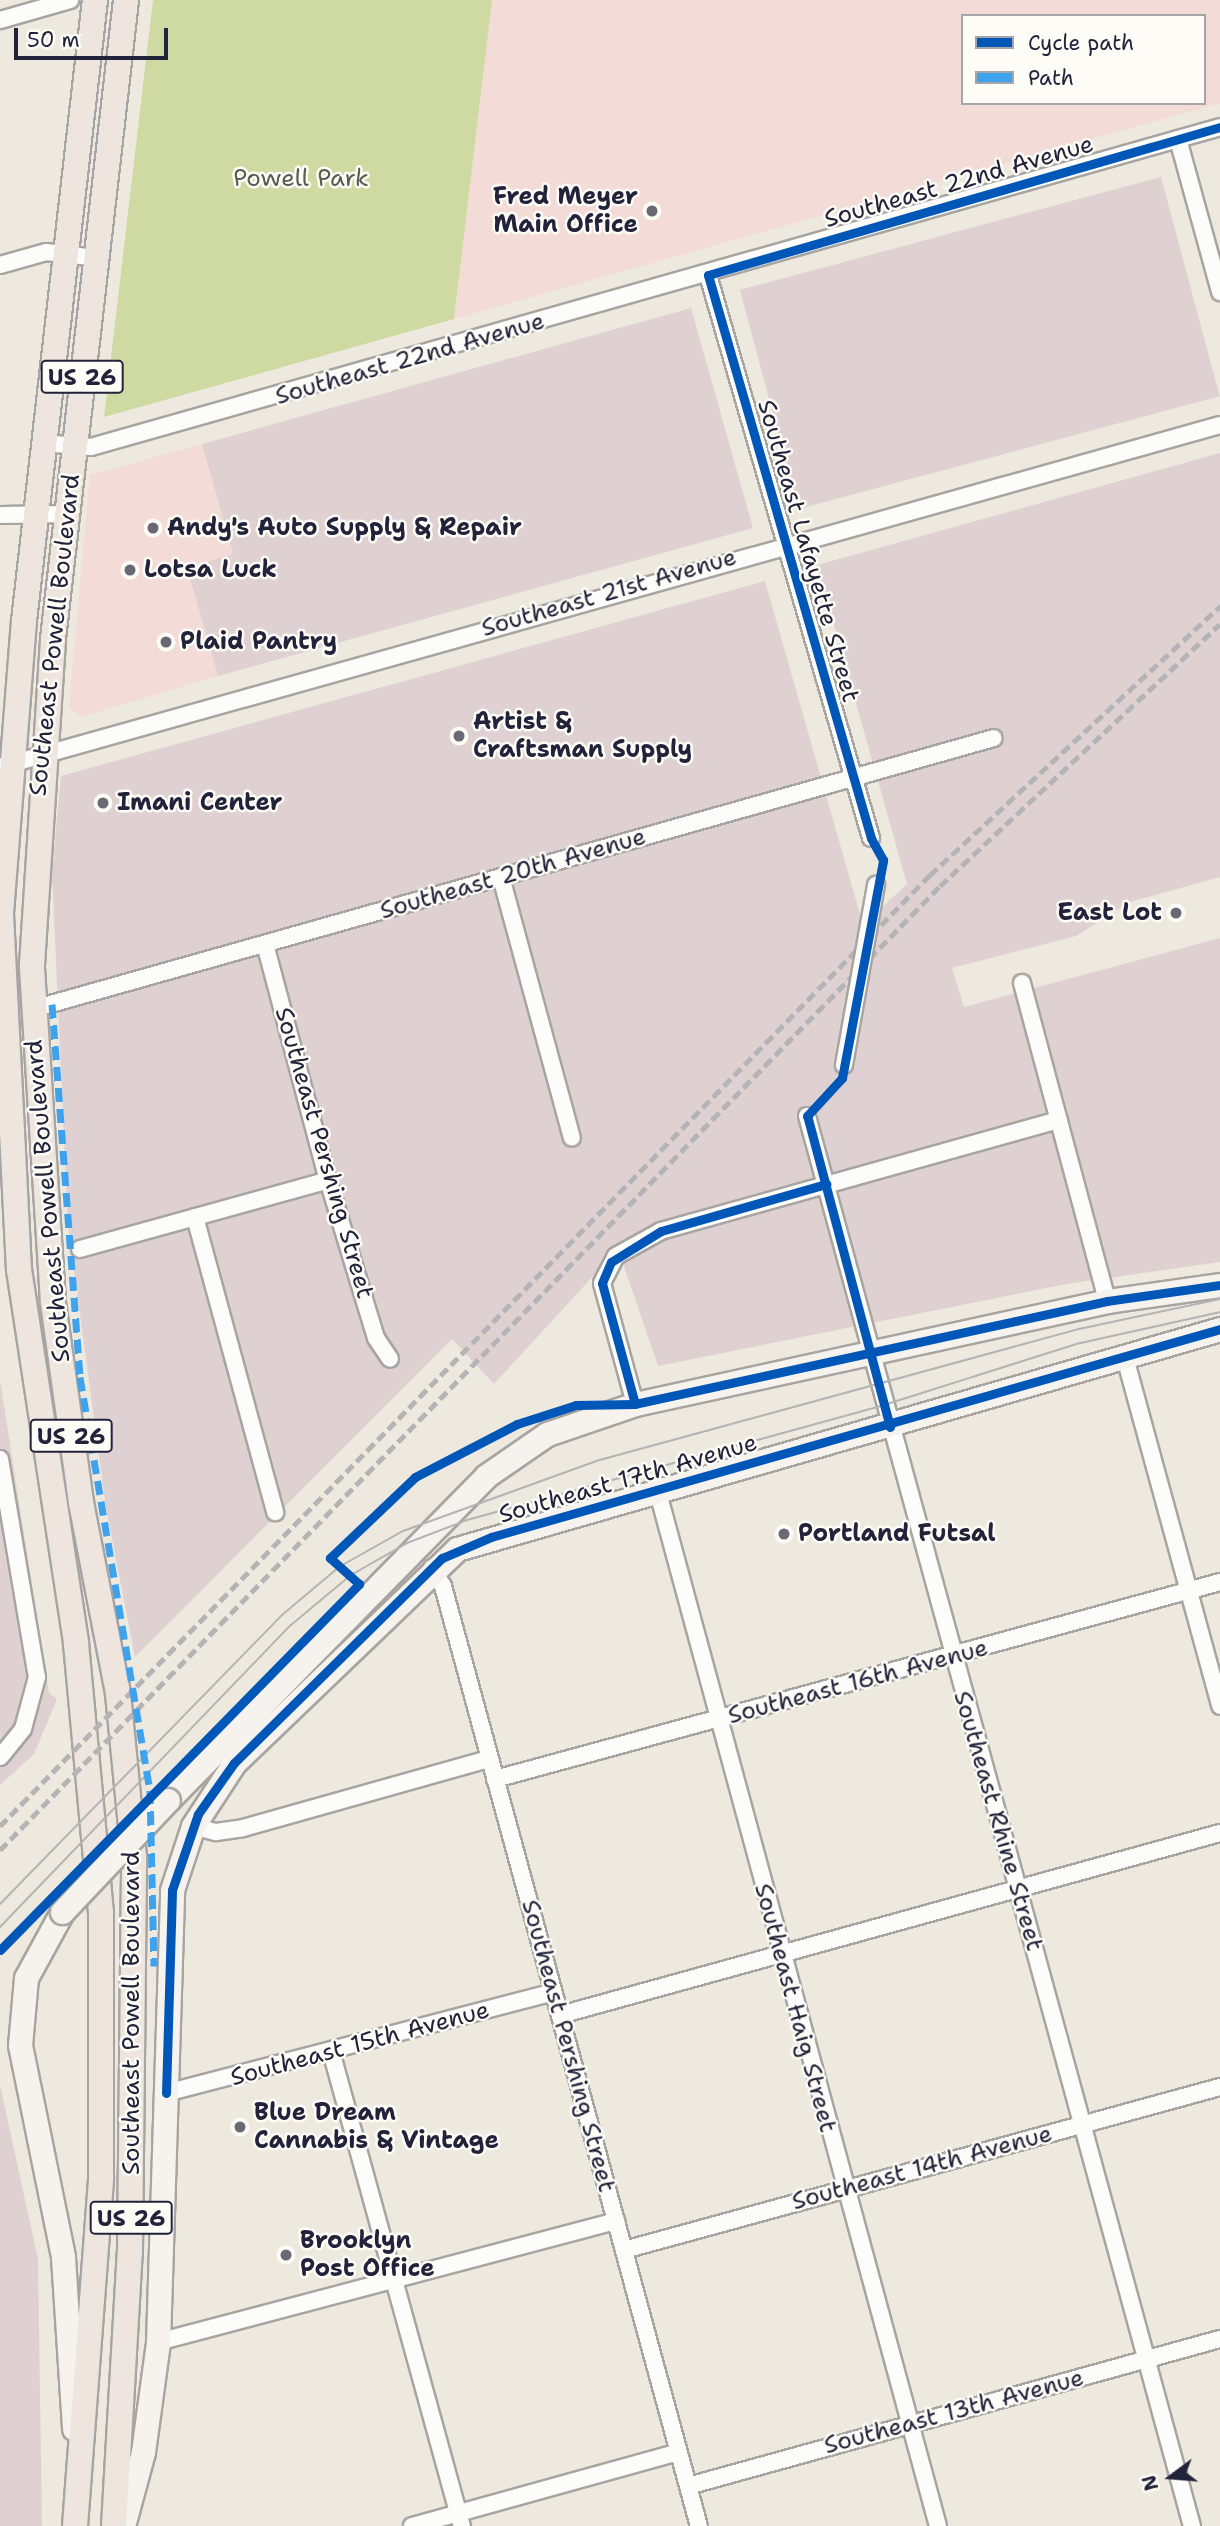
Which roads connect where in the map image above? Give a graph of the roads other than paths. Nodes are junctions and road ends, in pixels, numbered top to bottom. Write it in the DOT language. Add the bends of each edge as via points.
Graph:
graph roads {
  1 [pos="70,0"];
  2 [pos="95,0"];
  3 [pos="126,0"];
  4 [pos="0,20"];
  5 [pos="1220,127"];
  6 [pos="1178,139"];
  7 [pos="65,254"];
  8 [pos="96,258"];
  9 [pos="0,265"];
  10 [pos="708,275"];
  11 [pos="1220,292"];
  12 [pos="1220,425"];
  13 [pos="43,443"];
  14 [pos="74,446"];
  15 [pos="35,512"];
  16 [pos="66,514"];
  17 [pos="0,515"];
  18 [pos="785,544"];
  19 [pos="993,738"];
  20 [pos="43,755"];
  21 [pos="5,765"];
  22 [pos="853,778"];
  23 [pos="871,838"];
  24 [pos="501,877"];
  25 [pos="876,885"];
  26 [pos="265,944"];
  27 [pos="1022,983"];
  28 [pos="33,1009"];
  29 [pos="1,1020"];
  30 [pos="844,1065"];
  31 [pos="807,1116"];
  32 [pos="1059,1120"];
  33 [pos="572,1138"];
  34 [pos="328,1180"];
  35 [pos="826,1184"];
  36 [pos="195,1217"];
  37 [pos="80,1249"];
  38 [pos="1220,1285"];
  39 [pos="1107,1301"];
  40 [pos="1220,1329"];
  41 [pos="870,1353"];
  42 [pos="1124,1354"];
  43 [pos="390,1359"];
  44 [pos="635,1404"];
  45 [pos="890,1427"];
  46 [pos="0,1459"];
  47 [pos="657,1489"];
  48 [pos="275,1512"];
  49 [pos="5,1524"];
  50 [pos="432,1568"];
  51 [pos="1220,1582"];
  52 [pos="1188,1591"];
  53 [pos="952,1656"];
  54 [pos="1220,1706"];
  55 [pos="715,1721"];
  56 [pos="0,1757"];
  57 [pos="489,1759"];
  58 [pos="495,1779"];
  59 [pos="193,1826"];
  60 [pos="1220,1833"];
  61 [pos="1018,1889"];
  62 [pos="782,1955"];
  63 [pos="553,1993"];
  64 [pos="559,2015"];
  65 [pos="331,2051"];
  66 [pos="1220,2087"];
  67 [pos="166,2093"];
  68 [pos="1082,2124"];
  69 [pos="845,2189"];
  70 [pos="616,2221"];
  71 [pos="624,2250"];
  72 [pos="396,2279"];
  73 [pos="1220,2339"];
  74 [pos="158,2342"];
  75 [pos="1146,2359"];
  76 [pos="911,2423"];
  77 [pos="678,2452"];
  78 [pos="77,2478"];
  79 [pos="688,2486"];
  80 [pos="461,2520"];
  81 [pos="75,2526"];
  82 [pos="114,2526"];
  83 [pos="123,2526"];
  84 [pos="412,2526"];
  85 [pos="699,2526"];
  86 [pos="938,2526"];
  87 [pos="1192,2526"];
  1 -- 4 [label="street"];
  2 -- 7 [label="main road, Southeast Powell Boulevard / US 26"];
  3 -- 8 [label="main road, Southeast Powell Boulevard / US 26"];
  5 -- 6 [label="street, Southeast 22nd Avenue"];
  6 -- 10 [label="street, Southeast 22nd Avenue"];
  6 -- 11 [label="street"];
  7 -- 8 [label="street"];
  7 -- 9 [label="street" via="46,252"];
  7 -- 13 [label="main road, Southeast Powell Boulevard / US 26"];
  8 -- 14 [label="main road, Southeast Powell Boulevard / US 26"];
  10 -- 14 [label="street, Southeast 22nd Avenue" via="91,447"];
  10 -- 18 [label="street, Southeast Lafayette Street"];
  12 -- 18 [label="street, Southeast 21st Avenue"];
  13 -- 14 [label="street, Southeast 22nd Avenue"];
  13 -- 15 [label="main road, Southeast Powell Boulevard / US 26"];
  14 -- 16 [label="main road, Southeast Powell Boulevard / US 26"];
  15 -- 16 [label="street"];
  15 -- 17 [label="street"];
  15 -- 21 [label="main road, Southeast Powell Boulevard / US 26"];
  16 -- 20 [label="main road, Southeast Powell Boulevard / US 26"];
  18 -- 20 [label="street, Southeast 21st Avenue"];
  18 -- 22 [label="street, Southeast Lafayette Street"];
  19 -- 22 [label="street, Southeast 20th Avenue"];
  20 -- 21 [label="street, Southeast 21st Avenue"];
  20 -- 28 [label="main road, Southeast Powell Boulevard / US 26"];
  21 -- 29 [label="main road, Southeast Powell Boulevard / US 26"];
  22 -- 23 [label="street, Southeast Lafayette Street"];
  22 -- 24 [label="street, Southeast 20th Avenue"];
  24 -- 26 [label="street, Southeast 20th Avenue"];
  24 -- 33 [label="street"];
  25 -- 30 [label="street, bridge"];
  26 -- 28 [label="street, Southeast 20th Avenue"];
  26 -- 34 [label="street, Southeast Pershing Street"];
  27 -- 32 [label="street"];
  28 -- 82 [label="main road, Southeast Powell Boulevard / US 26" via="53,1302 81,1502 118,1693 134,1857 130,2251"];
  29 -- 78 [label="main road, Southeast Powell Boulevard / US 26" via="19,1270 76,1642 102,1913 99,2216"];
  31 -- 35 [label="street, Southeast Rhine Street"];
  32 -- 35 [label="street"];
  32 -- 39 [label="street"];
  34 -- 36 [label="street"];
  34 -- 43 [label="street, Southeast Pershing Street" via="376,1338"];
  35 -- 41 [label="street, Southeast Rhine Street"];
  35 -- 44 [label="street" via="661,1231 611,1262 602,1283"];
  36 -- 37 [label="street"];
  36 -- 48 [label="street"];
  38 -- 39 [label="street, Southeast 17th Avenue"];
  39 -- 41 [label="street, Southeast 17th Avenue"];
  40 -- 42 [label="street, Southeast 17th Avenue"];
  41 -- 44 [label="street, Southeast 17th Avenue"];
  41 -- 45 [label="street, Southeast Rhine Street"];
  42 -- 45 [label="street, Southeast 17th Avenue"];
  42 -- 52 [label="street"];
  44 -- 78 [label="street, Southeast 17th Avenue, bridge" via="547,1434 486,1476 62,1912 26,1978 20,2045 63,2257"];
  45 -- 47 [label="street, Southeast 17th Avenue"];
  45 -- 53 [label="street, Southeast Rhine Street"];
  46 -- 49 [label="street"];
  47 -- 50 [label="street, Southeast 17th Avenue" via="468,1544"];
  47 -- 55 [label="street, Southeast Haig Street"];
  49 -- 56 [label="street" via="36,1655 34,1700 16,1740"];
  50 -- 57 [label="street, Southeast Pershing Street"];
  50 -- 59 [label="street, Southeast 17th Avenue" via="234,1763"];
  51 -- 52 [label="street, Southeast 16th Avenue"];
  52 -- 53 [label="street, Southeast 16th Avenue"];
  52 -- 54 [label="street"];
  53 -- 55 [label="street, Southeast 16th Avenue"];
  53 -- 61 [label="street, Southeast Rhine Street"];
  55 -- 58 [label="street, Southeast 16th Avenue"];
  55 -- 62 [label="street, Southeast Haig Street"];
  57 -- 58 [label="street, Southeast Pershing Street"];
  57 -- 59 [label="street" via="243,1828 216,1832"];
  58 -- 63 [label="street, Southeast Pershing Street"];
  59 -- 67 [label="street, Southeast 17th Avenue" via="177,1867 170,1918"];
  60 -- 61 [label="street"];
  61 -- 62 [label="street"];
  61 -- 68 [label="street, Southeast Rhine Street"];
  62 -- 64 [label="street"];
  62 -- 69 [label="street, Southeast Haig Street"];
  63 -- 64 [label="street, Southeast Pershing Street"];
  63 -- 65 [label="street, Southeast 15th Avenue"];
  64 -- 70 [label="street, Southeast Pershing Street"];
  65 -- 67 [label="street, Southeast 15th Avenue"];
  65 -- 72 [label="street"];
  66 -- 68 [label="street, Southeast 14th Avenue"];
  67 -- 74 [label="street, Southeast 17th Avenue"];
  68 -- 69 [label="street, Southeast 14th Avenue"];
  68 -- 75 [label="street, Southeast Rhine Street"];
  69 -- 71 [label="street, Southeast 14th Avenue"];
  69 -- 76 [label="street, Southeast Haig Street"];
  70 -- 71 [label="street, Southeast Pershing Street"];
  70 -- 72 [label="street"];
  71 -- 77 [label="street, Southeast Pershing Street"];
  72 -- 74 [label="street"];
  72 -- 80 [label="street"];
  73 -- 75 [label="street, Southeast 13th Avenue"];
  74 -- 83 [label="street, Southeast 17th Avenue" via="143,2452"];
  75 -- 76 [label="street, Southeast 13th Avenue"];
  75 -- 87 [label="street, Southeast Rhine Street"];
  76 -- 79 [label="street, Southeast 13th Avenue"];
  76 -- 86 [label="street, Southeast Haig Street"];
  77 -- 79 [label="street, Southeast Pershing Street"];
  77 -- 80 [label="street"];
  78 -- 81 [label="main road, Southeast Powell Boulevard / US 26"];
  79 -- 85 [label="street, Southeast Pershing Street"];
  80 -- 84 [label="street"];
}
